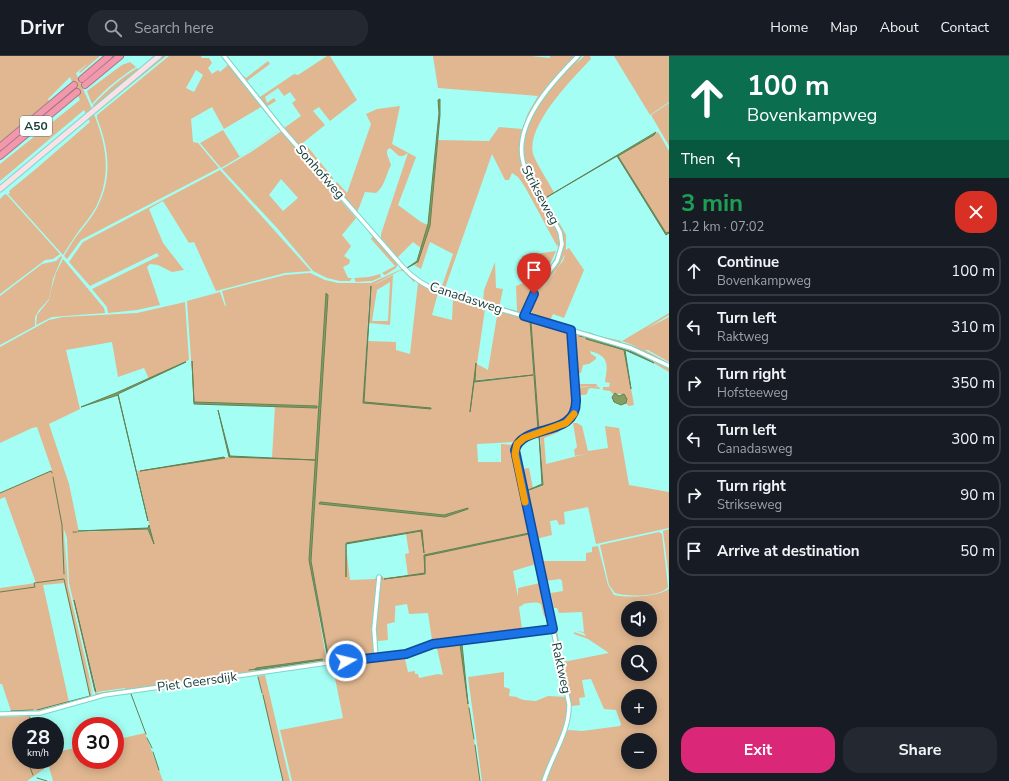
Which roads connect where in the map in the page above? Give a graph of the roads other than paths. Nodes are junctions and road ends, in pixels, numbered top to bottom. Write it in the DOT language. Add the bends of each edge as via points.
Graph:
graph roads {
  1 [pos="109,56"];
  2 [pos="120,56"];
  3 [pos="159,56"];
  4 [pos="224,56"];
  5 [pos="578,56"];
  6 [pos="82,79"];
  7 [pos="74,85"];
  8 [pos="85,85"];
  9 [pos="77,92"];
  10 [pos="0,147"];
  11 [pos="0,156"];
  12 [pos="0,189"];
  13 [pos="421,284"];
  14 [pos="524,316"];
  15 [pos="571,330"];
  16 [pos="669,366"];
  17 [pos="379,577"];
  18 [pos="553,629"];
  19 [pos="376,656"];
  20 [pos="0,714"];
  21 [pos="544,781"];
  1 -- 6 [label="highway"];
  2 -- 8 [label="highway"];
  3 -- 12 [label="street"];
  4 -- 13 [label="street, Sonhofweg" via="282,129 402,266"];
  5 -- 14 [label="street, Strikseweg" via="551,84 532,112 521,146 525,168 560,232 562,244 557,262 534,294"];
  7 -- 10 [label="highway, A50"];
  9 -- 11 [label="highway, A50"];
  13 -- 14 [label="street, Canadasweg"];
  14 -- 15 [label="street, Canadasweg"];
  15 -- 16 [label="street, Canadasweg" via="631,348"];
  15 -- 18 [label="street, Raktweg" via="576,406 574,414 566,423 524,438 515,450"];
  17 -- 19 [label="street" via="374,629"];
  18 -- 19 [label="street, Piet Geersdijk" via="433,644 406,654"];
  18 -- 21 [label="street, Raktweg" via="569,711 566,728"];
  19 -- 20 [label="street, Piet Geersdijk" via="104,695 40,712"];
}
